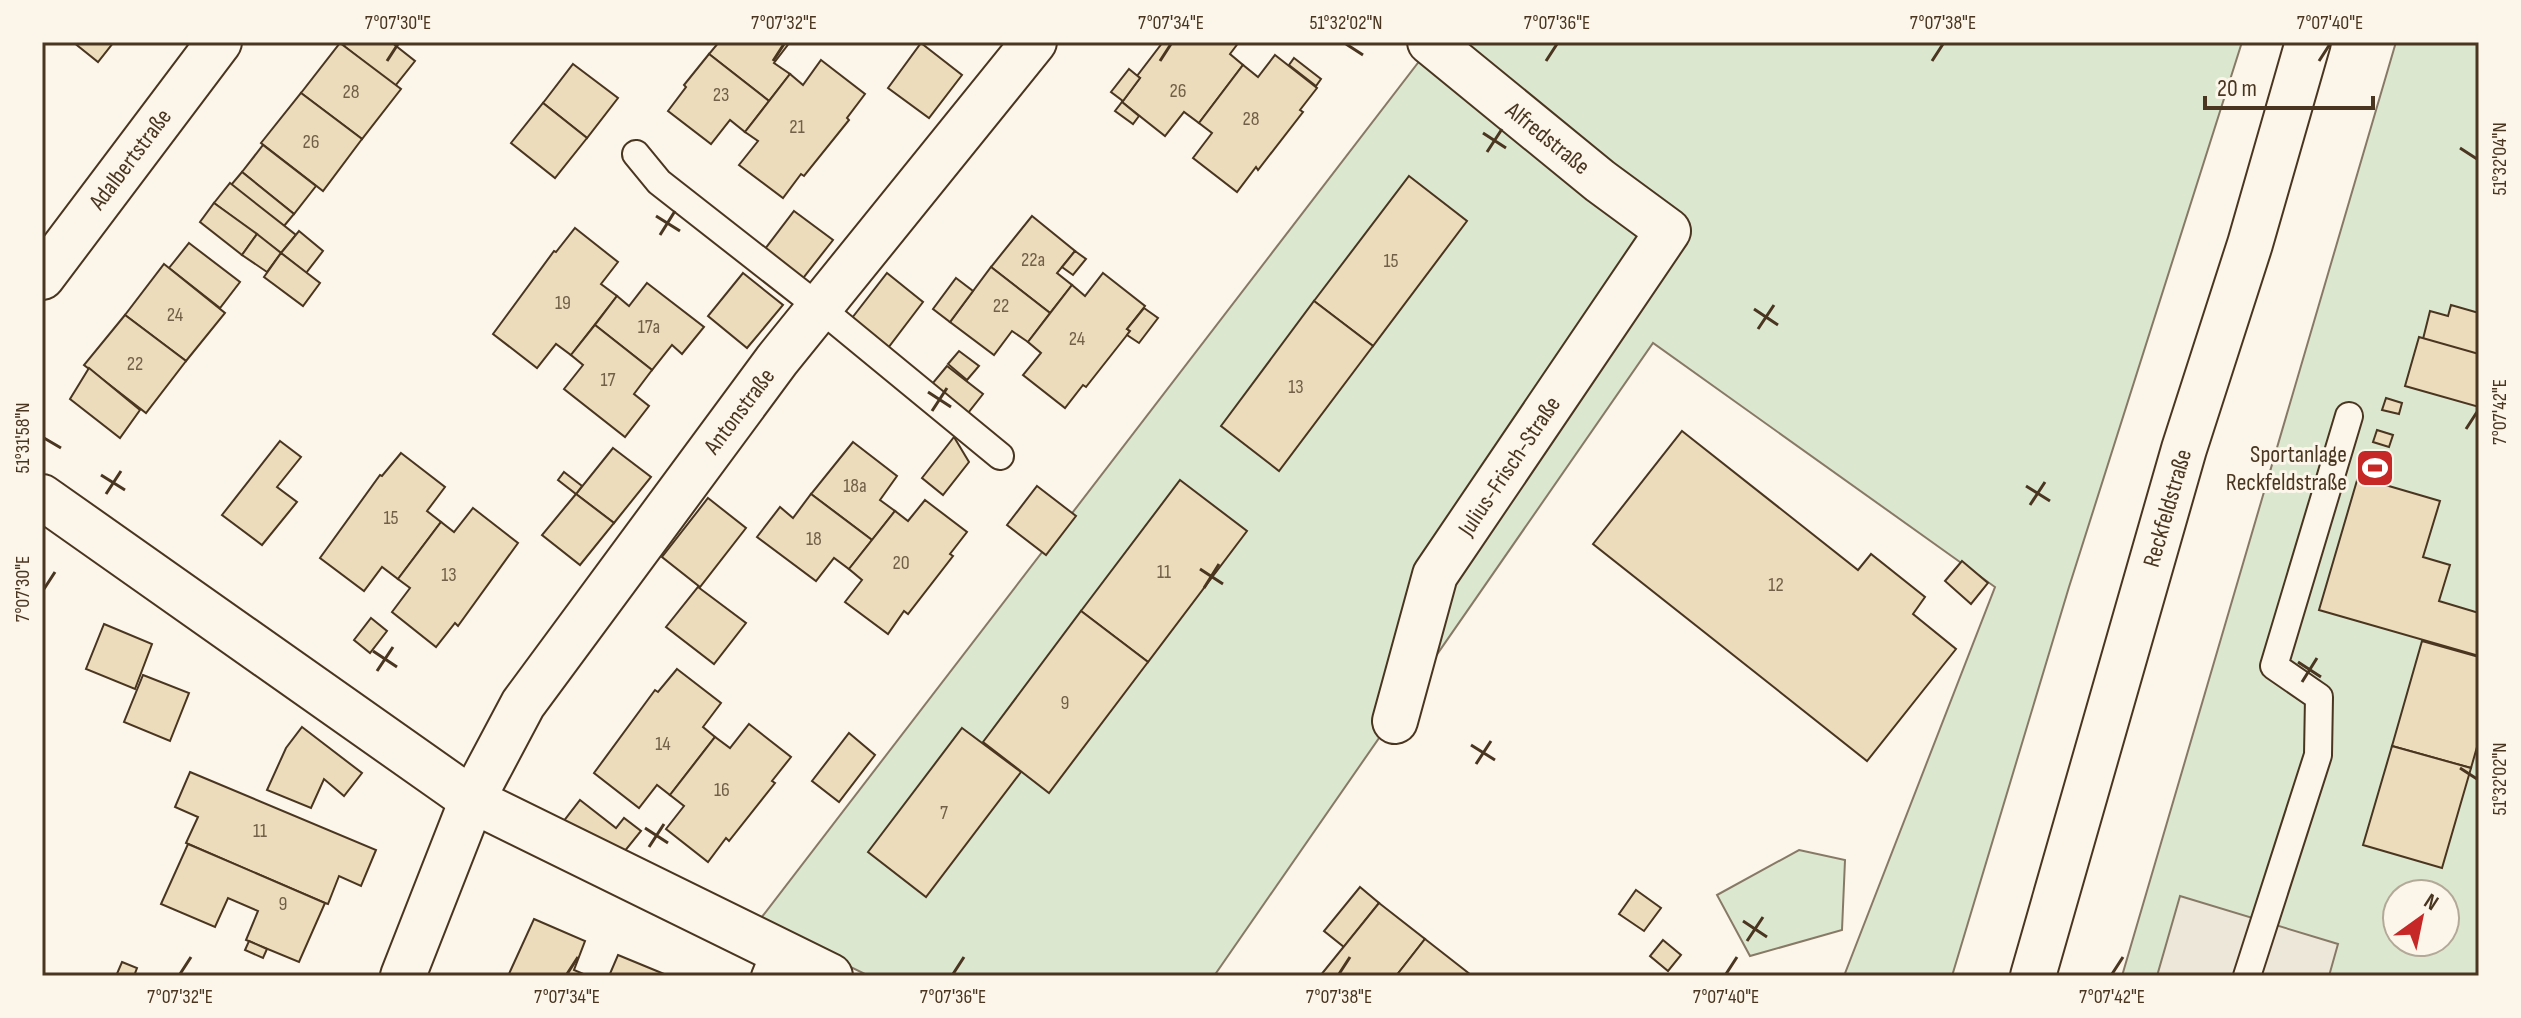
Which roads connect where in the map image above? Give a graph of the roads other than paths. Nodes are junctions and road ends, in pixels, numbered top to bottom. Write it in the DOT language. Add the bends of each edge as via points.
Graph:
graph roads {
  1 [pos="219,42"];
  2 [pos="1034,42"];
  3 [pos="1430,42"];
  4 [pos="2308,42"];
  5 [pos="636,154"];
  6 [pos="1668,231"];
  7 [pos="42,277"];
  8 [pos="820,308"];
  9 [pos="2349,416"];
  10 [pos="1000,456"];
  11 [pos="42,497"];
  12 [pos="1395,721"];
  13 [pos="472,800"];
  14 [pos="771,962"];
  15 [pos="403,976"];
  16 [pos="830,976"];
  17 [pos="2033,976"];
  18 [pos="2247,976"];
  1 -- 7 [label="street, Adalbertstraße"];
  2 -- 8 [label="street, Antonstraße"];
  3 -- 6 [label="street, Alfredstraße"];
  4 -- 17 [label="street, Reckfeldstraße"];
  5 -- 8 [label="lane" via="659,182"];
  6 -- 12 [label="street, Julius-Frisch-Straße" via="1435,575"];
  8 -- 10 [label="lane"];
  8 -- 13 [label="street, Antonstraße" via="523,704"];
  9 -- 18 [label="lane" via="2274,666 2319,697 2318,755"];
  11 -- 13 [label="street"];
  13 -- 14 [label="street"];
  13 -- 15 [label="street, Antonstraße"];
  14 -- 16 [label="street"];
}
